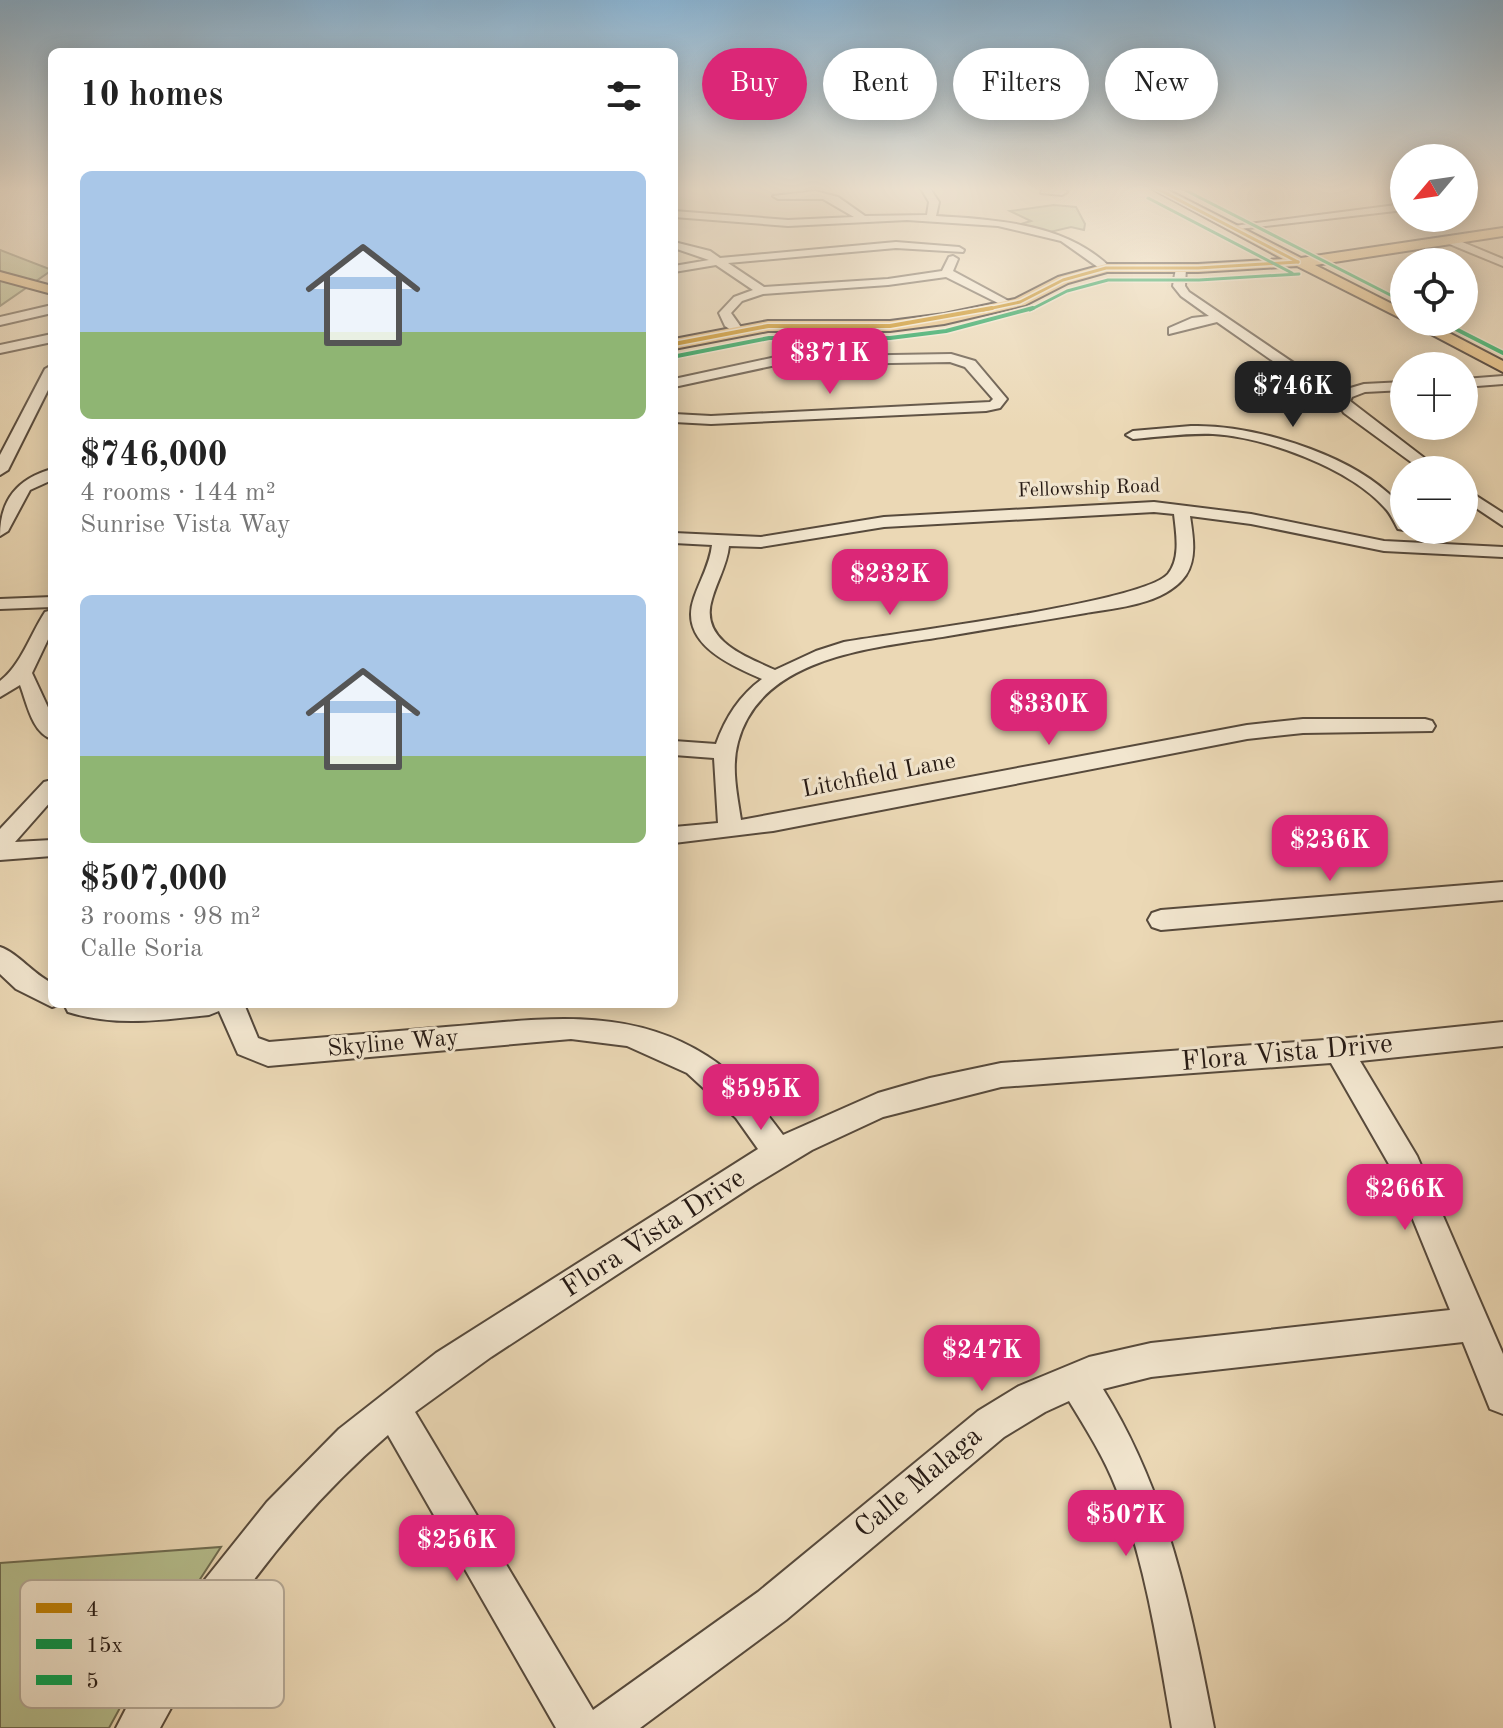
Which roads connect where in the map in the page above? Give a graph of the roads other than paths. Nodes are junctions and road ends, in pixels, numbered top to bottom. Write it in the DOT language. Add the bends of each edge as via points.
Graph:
graph roads {
  1 [pos="728,268"];
  2 [pos="947,268"];
  3 [pos="1106,268"];
  4 [pos="1181,268"];
  5 [pos="1188,268"];
  6 [pos="1309,268"];
  7 [pos="948,273"];
  8 [pos="0,276"];
  9 [pos="48,289"];
  10 [pos="762,291"];
  11 [pos="1010,305"];
  12 [pos="1390,309"];
  13 [pos="48,310"];
  14 [pos="1220,318"];
  15 [pos="0,321"];
  16 [pos="737,330"];
  17 [pos="1173,331"];
  18 [pos="1443,336"];
  19 [pos="48,339"];
  20 [pos="678,343"];
  21 [pos="0,349"];
  22 [pos="1503,367"];
  23 [pos="48,377"];
  24 [pos="1503,380"];
  25 [pos="678,382"];
  26 [pos="1478,382"];
  27 [pos="1390,387"];
  28 [pos="1346,394"];
  29 [pos="678,418"];
  30 [pos="1133,435"];
  31 [pos="1413,456"];
  32 [pos="0,473"];
  33 [pos="48,476"];
  34 [pos="24,487"];
  35 [pos="48,489"];
  36 [pos="1390,502"];
  37 [pos="1478,503"];
  38 [pos="1181,509"];
  39 [pos="1503,521"];
  40 [pos="0,531"];
  41 [pos="678,538"];
  42 [pos="721,542"];
  43 [pos="1408,544"];
  44 [pos="1409,548"];
  45 [pos="1503,552"];
  46 [pos="48,602"];
  47 [pos="0,604"];
  48 [pos="48,622"];
  49 [pos="22,674"];
  50 [pos="775,678"];
  51 [pos="0,691"];
  52 [pos="1425,726"];
  53 [pos="48,727"];
  54 [pos="678,749"];
  55 [pos="726,750"];
  56 [pos="48,791"];
  57 [pos="730,829"];
  58 [pos="678,835"];
  59 [pos="48,848"];
  60 [pos="0,849"];
  61 [pos="1503,891"];
  62 [pos="1161,920"];
  63 [pos="0,957"];
  64 [pos="48,994"];
  65 [pos="108,1008"];
  66 [pos="173,1008"];
  67 [pos="232,1008"];
  68 [pos="1503,1034"];
  69 [pos="1339,1051"];
  70 [pos="779,1154"];
  71 [pos="1473,1324"];
  72 [pos="1076,1380"];
  73 [pos="1503,1396"];
  74 [pos="392,1407"];
  75 [pos="230,1580"];
  76 [pos="149,1708"];
  77 [pos="137,1728"];
  78 [pos="579,1728"];
  79 [pos="604,1728"];
  80 [pos="1193,1728"];
  1 -- 10 [label="street"];
  2 -- 7 [label="street"];
  3 -- 4 [label="main road"];
  3 -- 11 [label="main road" via="1063,280"];
  4 -- 5 [label="main road"];
  4 -- 14 [label="street" via="1181,289"];
  6 -- 12 [label="main road"];
  7 -- 10 [label="street"];
  7 -- 11 [label="street"];
  8 -- 9 [label="main road"];
  10 -- 16 [label="street" via="728,308 727,319"];
  11 -- 16 [label="main road" via="907,325"];
  13 -- 15 [label="street"];
  14 -- 17 [label="street"];
  14 -- 28 [label="street" via="1305,377"];
  16 -- 20 [label="main road"];
  18 -- 22 [label="main road"];
  19 -- 21 [label="street"];
  23 -- 32 [label="street"];
  24 -- 26 [label="street"];
  25 -- 29 [label="street" via="745,365 794,360 951,358 970,364 999,397 998,404 986,407"];
  27 -- 28 [label="street"];
  28 -- 31 [label="street" via="1343,401 1349,410"];
  30 -- 36 [label="street" via="1210,430 1276,443 1329,465"];
  32 -- 34 [label="street"];
  33 -- 34 [label="street"];
  34 -- 35 [label="street"];
  34 -- 40 [label="street"];
  37 -- 39 [label="street"];
  38 -- 42 [label="street, Fellowship Road" via="1115,507 928,519 774,541"];
  38 -- 44 [label="street, Fellowship Road"];
  38 -- 50 [label="street" via="1187,556 1177,575 1156,590 1118,602 844,648"];
  41 -- 42 [label="street, Fellowship Road"];
  42 -- 50 [label="street" via="716,573 699,613 702,630 721,649"];
  43 -- 44 [label="street"];
  44 -- 45 [label="street, Fellowship Road"];
  46 -- 47 [label="street"];
  48 -- 49 [label="street"];
  49 -- 51 [label="street"];
  49 -- 53 [label="street" via="30,681 38,713"];
  50 -- 55 [label="street" via="742,709"];
  52 -- 57 [label="street, Litchfield Lane" via="1303,726 1247,732"];
  54 -- 55 [label="street"];
  55 -- 57 [label="street"];
  56 -- 60 [label="street"];
  57 -- 58 [label="street, Litchfield Lane"];
  59 -- 60 [label="street"];
  61 -- 62 [label="street"];
  63 -- 64 [label="street" via="25,982"];
  65 -- 66 [label="street"];
  67 -- 70 [label="street, Skyline Way" via="248,1046 268,1054 571,1028 627,1034 706,1071 746,1109"];
  68 -- 69 [label="street, Flora Vista Drive"];
  69 -- 70 [label="street, Flora Vista Drive" via="1001,1075 893,1100"];
  69 -- 71 [label="street" via="1406,1166"];
  70 -- 74 [label="street, Flora Vista Drive"];
  71 -- 72 [label="street, Calle Malaga" via="1151,1360"];
  71 -- 73 [label="street"];
  72 -- 79 [label="street, Calle Malaga" via="991,1424 772,1606"];
  72 -- 80 [label="street" via="1104,1424 1152,1534"];
  74 -- 75 [label="street, Flora Vista Drive" via="294,1500"];
  74 -- 78 [label="street"];
  76 -- 77 [label="street, Flora Vista Drive"];
}
